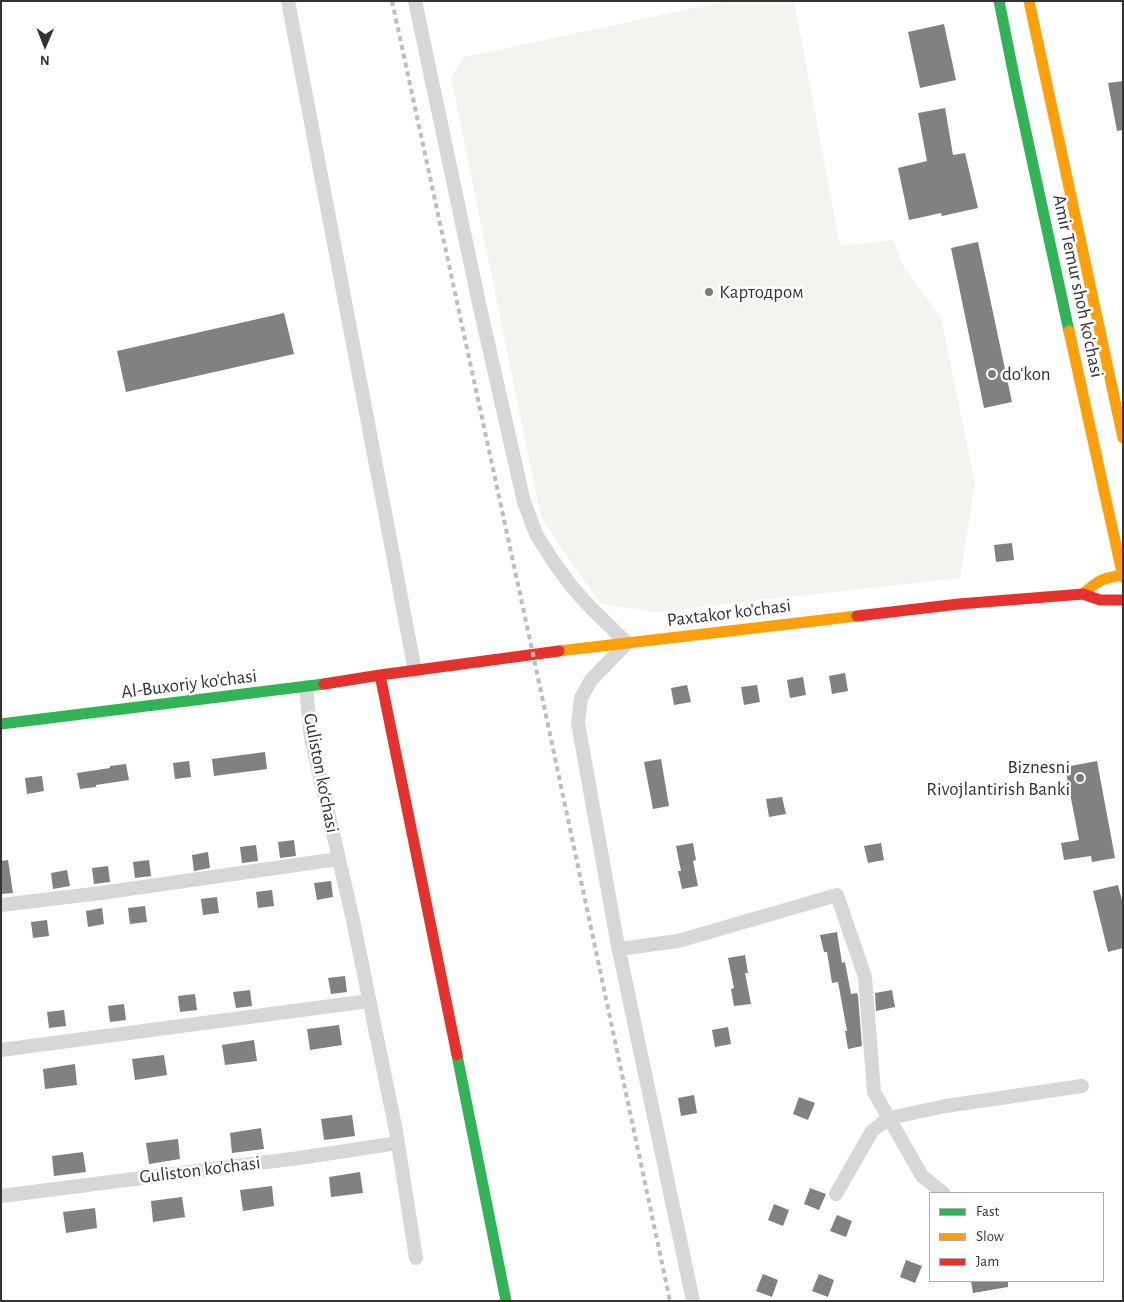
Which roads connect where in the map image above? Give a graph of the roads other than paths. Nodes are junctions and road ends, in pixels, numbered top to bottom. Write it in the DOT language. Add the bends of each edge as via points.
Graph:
graph roads {
  1 [pos="288,1"];
  2 [pos="415,1"];
  3 [pos="999,1"];
  4 [pos="1028,1"];
  5 [pos="1031,82"];
  6 [pos="1123,438"];
  7 [pos="1123,576"];
  8 [pos="1083,594"];
  9 [pos="1123,600"];
  10 [pos="627,643"];
  11 [pos="415,671"];
  12 [pos="380,675"];
  13 [pos="306,687"];
  14 [pos="1,724"];
  15 [pos="338,859"];
  16 [pos="1,904"];
  17 [pos="618,949"];
  18 [pos="369,1001"];
  19 [pos="1,1050"];
  20 [pos="1082,1086"];
  21 [pos="889,1118"];
  22 [pos="398,1143"];
  23 [pos="942,1192"];
  24 [pos="836,1194"];
  25 [pos="1,1196"];
  26 [pos="416,1258"];
  27 [pos="506,1301"];
  28 [pos="693,1301"];
  1 -- 11 [label="street"];
  2 -- 10 [label="street" via="524,502 536,534 553,561 572,587"];
  3 -- 5 [label="main road, Amir Temur shoh ko'chasi"];
  4 -- 5 [label="main road, Amir Temur shoh ko'chasi"];
  5 -- 6 [label="main road, Amir Temur shoh ko'chasi"];
  5 -- 7 [label="main road, Amir Temur shoh ko'chasi"];
  7 -- 8 [label="main road" via="1096,582"];
  8 -- 9 [label="main road, Paxtakor ko'chasi" via="1100,600"];
  8 -- 10 [label="main road, Paxtakor ko'chasi" via="959,604"];
  10 -- 11 [label="main road, Paxtakor ko'chasi"];
  10 -- 17 [label="street" via="591,680 581,698 578,723"];
  11 -- 12 [label="main road, Paxtakor ko'chasi"];
  12 -- 13 [label="main road, Al-Buxoriy ko'chasi"];
  12 -- 27 [label="main road"];
  13 -- 14 [label="main road, Al-Buxoriy ko'chasi"];
  13 -- 15 [label="street, Guliston ko'chasi" via="311,738"];
  15 -- 16 [label="street, Guliston ko'chasi"];
  15 -- 18 [label="street, Guliston ko'chasi"];
  17 -- 21 [label="street" via="678,941 838,895 866,977 874,1092"];
  17 -- 28 [label="street"];
  18 -- 19 [label="street"];
  18 -- 22 [label="street, Guliston ko'chasi"];
  20 -- 21 [label="street" via="946,1106"];
  21 -- 23 [label="street" via="922,1176"];
  21 -- 24 [label="street" via="872,1131"];
  22 -- 25 [label="street, Guliston ko'chasi"];
  22 -- 26 [label="street, Guliston ko'chasi"];
}
